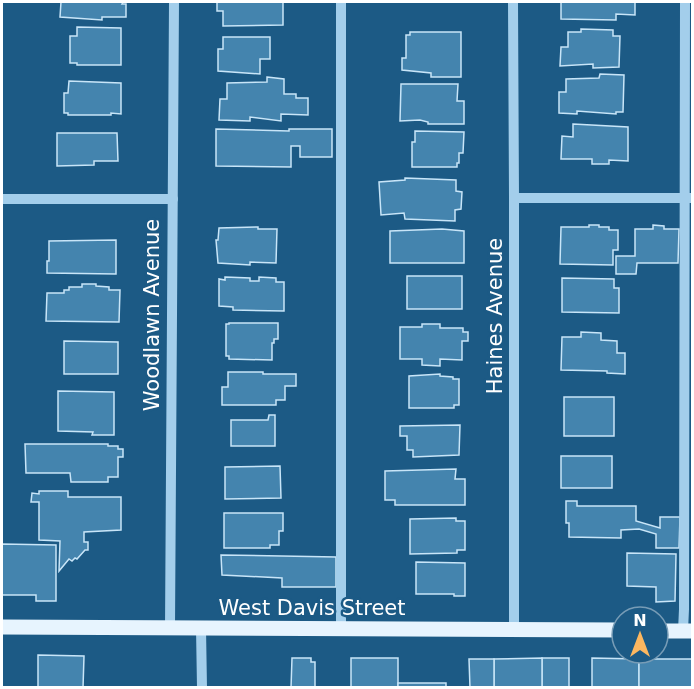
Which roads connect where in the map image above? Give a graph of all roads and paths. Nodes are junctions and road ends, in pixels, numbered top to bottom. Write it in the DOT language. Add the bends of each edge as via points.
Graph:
graph roads {
  1 [pos="174,2"];
  2 [pos="341,2"];
  3 [pos="513,2"];
  4 [pos="685,2"];
  5 [pos="514,198"];
  6 [pos="688,198"];
  7 [pos="2,199"];
  8 [pos="173,200"];
  9 [pos="688,358"];
  10 [pos="688,395"];
  11 [pos="688,590"];
  12 [pos="2,627"];
  13 [pos="170,628"];
  14 [pos="201,628"];
  15 [pos="341,629"];
  16 [pos="514,630"];
  17 [pos="610,630"];
  18 [pos="670,631"];
  19 [pos="688,631"];
  20 [pos="202,687"];
  1 -- 8 [label="street, Woodlawn Avenue"];
  2 -- 15 [label="street"];
  3 -- 5 [label="street, Haines Avenue"];
  4 -- 6 [label="street"];
  5 -- 6 [label="street"];
  5 -- 16 [label="street, Haines Avenue"];
  6 -- 9 [label="street"];
  7 -- 8 [label="street"];
  8 -- 13 [label="street, Woodlawn Avenue"];
  9 -- 10 [label="street"];
  10 -- 11 [label="street"];
  11 -- 19 [label="street"];
  12 -- 13 [label="main road, West Davis Street"];
  13 -- 14 [label="main road, West Davis Street"];
  14 -- 15 [label="main road, West Davis Street"];
  14 -- 20 [label="street"];
  15 -- 16 [label="main road, West Davis Street"];
  16 -- 17 [label="main road, West Davis Street"];
  18 -- 19 [label="main road"];
}
